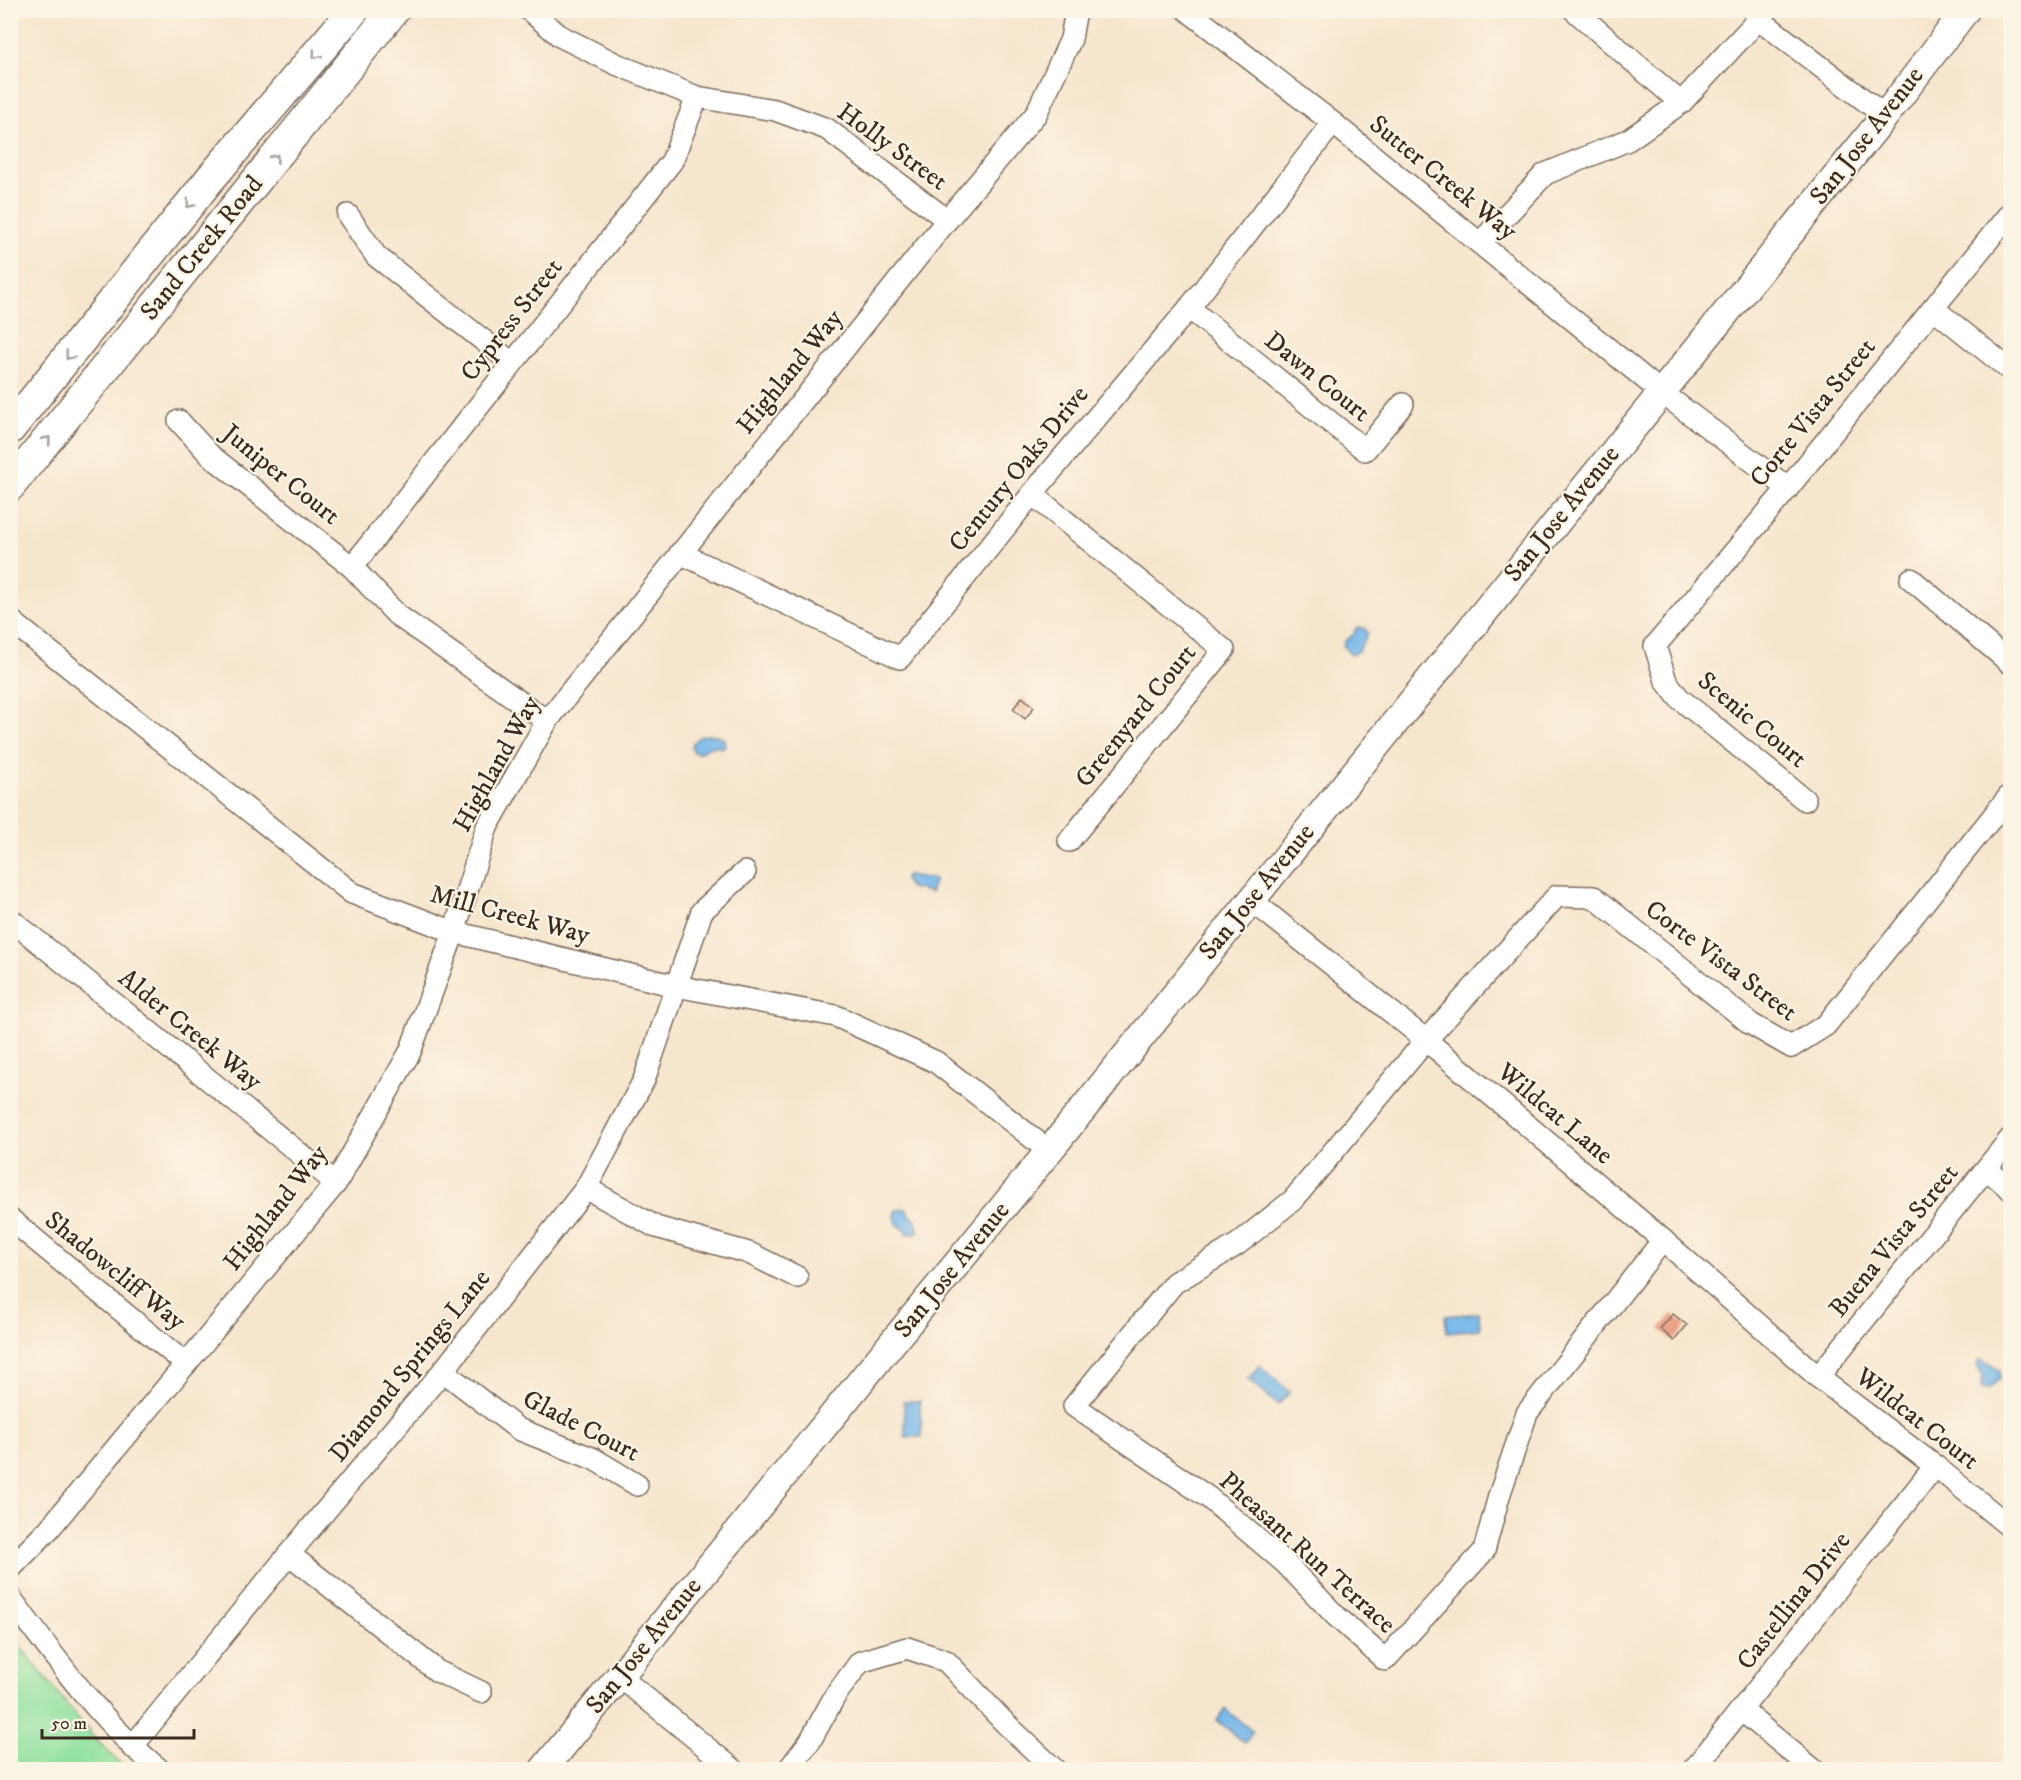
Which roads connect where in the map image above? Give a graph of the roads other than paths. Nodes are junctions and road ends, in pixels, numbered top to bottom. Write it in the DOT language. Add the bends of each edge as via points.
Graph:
graph roads {
  1 [pos="354,10"];
  2 [pos="394,10"];
  3 [pos="529,10"];
  4 [pos="1076,10"];
  5 [pos="1187,10"];
  6 [pos="1574,10"];
  7 [pos="1966,10"];
  8 [pos="1763,15"];
  9 [pos="697,97"];
  10 [pos="1681,103"];
  11 [pos="1885,116"];
  12 [pos="1333,123"];
  13 [pos="2010,213"];
  14 [pos="348,215"];
  15 [pos="947,220"];
  16 [pos="1481,242"];
  17 [pos="1189,308"];
  18 [pos="1933,308"];
  19 [pos="512,363"];
  20 [pos="2010,370"];
  21 [pos="1661,392"];
  22 [pos="1403,404"];
  23 [pos="179,421"];
  24 [pos="10,429"];
  25 [pos="10,486"];
  26 [pos="1788,488"];
  27 [pos="1032,494"];
  28 [pos="680,553"];
  29 [pos="352,567"];
  30 [pos="1911,579"];
  31 [pos="10,620"];
  32 [pos="1655,646"];
  33 [pos="2010,663"];
  34 [pos="547,721"];
  35 [pos="2010,795"];
  36 [pos="1805,800"];
  37 [pos="1069,841"];
  38 [pos="745,872"];
  39 [pos="1251,900"];
  40 [pos="10,919"];
  41 [pos="454,932"];
  42 [pos="676,986"];
  43 [pos="1426,1040"];
  44 [pos="2010,1139"];
  45 [pos="1049,1151"];
  46 [pos="1987,1169"];
  47 [pos="336,1183"];
  48 [pos="586,1188"];
  49 [pos="2010,1189"];
  50 [pos="12,1223"];
  51 [pos="1663,1240"];
  52 [pos="796,1277"];
  53 [pos="186,1364"];
  54 [pos="443,1371"];
  55 [pos="1818,1377"];
  56 [pos="1935,1466"];
  57 [pos="637,1485"];
  58 [pos="2010,1527"];
  59 [pos="289,1554"];
  60 [pos="10,1569"];
  61 [pos="10,1597"];
  62 [pos="619,1676"];
  63 [pos="481,1692"];
  64 [pos="1742,1710"];
  65 [pos="132,1747"];
  66 [pos="160,1770"];
  67 [pos="543,1770"];
  68 [pos="734,1770"];
  69 [pos="788,1770"];
  70 [pos="1056,1770"];
  71 [pos="1693,1770"];
  72 [pos="1814,1770"];
  1 -- 24 [label="main road, Sand Creek Road, one-way" via="210,179"];
  25 -- 2 [label="main road, Sand Creek Road, one-way"];
  3 -- 9 [label="street, Holly Street" via="560,36"];
  4 -- 15 [label="street, Highland Way" via="1071,39 1036,114"];
  5 -- 12 [label="street, Sutter Creek Way"];
  6 -- 10 [label="street"];
  7 -- 11 [label="street, San Jose Avenue"];
  8 -- 10 [label="street"];
  8 -- 11 [label="street"];
  9 -- 15 [label="street, Holly Street" via="775,110 827,129"];
  9 -- 19 [label="street, Cypress Street" via="672,161"];
  10 -- 16 [label="street" via="1628,140 1545,174"];
  11 -- 21 [label="street, San Jose Avenue"];
  12 -- 16 [label="street, Sutter Creek Way"];
  12 -- 17 [label="street, Century Oaks Drive"];
  13 -- 18 [label="street, Corte Vista Street"];
  14 -- 19 [label="street" via="376,256"];
  15 -- 28 [label="street, Highland Way"];
  16 -- 21 [label="street, Sutter Creek Way"];
  17 -- 22 [label="street, Dawn Court" via="1365,450"];
  17 -- 27 [label="street, Century Oaks Drive"];
  18 -- 20 [label="street"];
  18 -- 26 [label="street, Corte Vista Street"];
  19 -- 29 [label="street, Cypress Street"];
  21 -- 26 [label="street, Sutter Creek Way"];
  21 -- 39 [label="street, San Jose Avenue"];
  23 -- 29 [label="street, Juniper Court" via="211,456"];
  26 -- 32 [label="street, Corte Vista Street"];
  27 -- 28 [label="street, Century Oaks Drive" via="900,658"];
  27 -- 37 [label="street, Greenyard Court" via="1224,650"];
  28 -- 34 [label="street, Highland Way"];
  29 -- 34 [label="street, Juniper Court" via="397,615"];
  30 -- 33 [label="street"];
  31 -- 41 [label="street, Mill Creek Way" via="352,893"];
  32 -- 36 [label="street, Scenic Court" via="1666,681 1679,698"];
  34 -- 41 [label="street, Highland Way" via="487,827"];
  35 -- 43 [label="street, Corte Vista Street" via="1826,1025 1791,1047 1751,1024 1594,897 1566,896 1557,896"];
  38 -- 42 [label="street, Diamond Springs Lane" via="702,911"];
  39 -- 43 [label="street, Wildcat Lane"];
  39 -- 45 [label="street, San Jose Avenue"];
  40 -- 47 [label="street, Alder Creek Way"];
  41 -- 42 [label="street, Mill Creek Way"];
  41 -- 47 [label="street, Highland Way" via="410,1052"];
  42 -- 45 [label="street, Mill Creek Way" via="836,1016 936,1062"];
  42 -- 48 [label="street, Diamond Springs Lane" via="644,1080"];
  43 -- 51 [label="street, Wildcat Lane"];
  43 -- 51 [label="street, Pheasant Run Terrace" via="1293,1200 1238,1244 1174,1283 1074,1406 1209,1498 1285,1563 1385,1660 1484,1551 1527,1413"];
  44 -- 46 [label="street, Buena Vista Street"];
  45 -- 62 [label="street, San Jose Avenue"];
  46 -- 49 [label="street"];
  46 -- 55 [label="street, Buena Vista Street"];
  47 -- 53 [label="street, Highland Way"];
  48 -- 52 [label="street" via="656,1227 749,1253"];
  48 -- 54 [label="street, Diamond Springs Lane"];
  50 -- 53 [label="street, Shadowcliff Way"];
  51 -- 55 [label="street, Wildcat Lane"];
  53 -- 60 [label="street, Highland Way" via="50,1529"];
  54 -- 57 [label="street, Glade Court" via="518,1430 594,1458"];
  54 -- 59 [label="street, Diamond Springs Lane"];
  55 -- 56 [label="street, Wildcat Court"];
  56 -- 58 [label="street, Wildcat Court"];
  56 -- 64 [label="street, Castellina Drive"];
  59 -- 63 [label="street" via="437,1671"];
  59 -- 65 [label="street, Diamond Springs Lane"];
  61 -- 65 [label="street" via="55,1659"];
  62 -- 67 [label="street, San Jose Avenue"];
  62 -- 68 [label="street"];
  64 -- 71 [label="street, Castellina Drive"];
  64 -- 72 [label="street"];
  65 -- 66 [label="street"];
  69 -- 70 [label="street" via="860,1662 907,1648 946,1661"];
}
